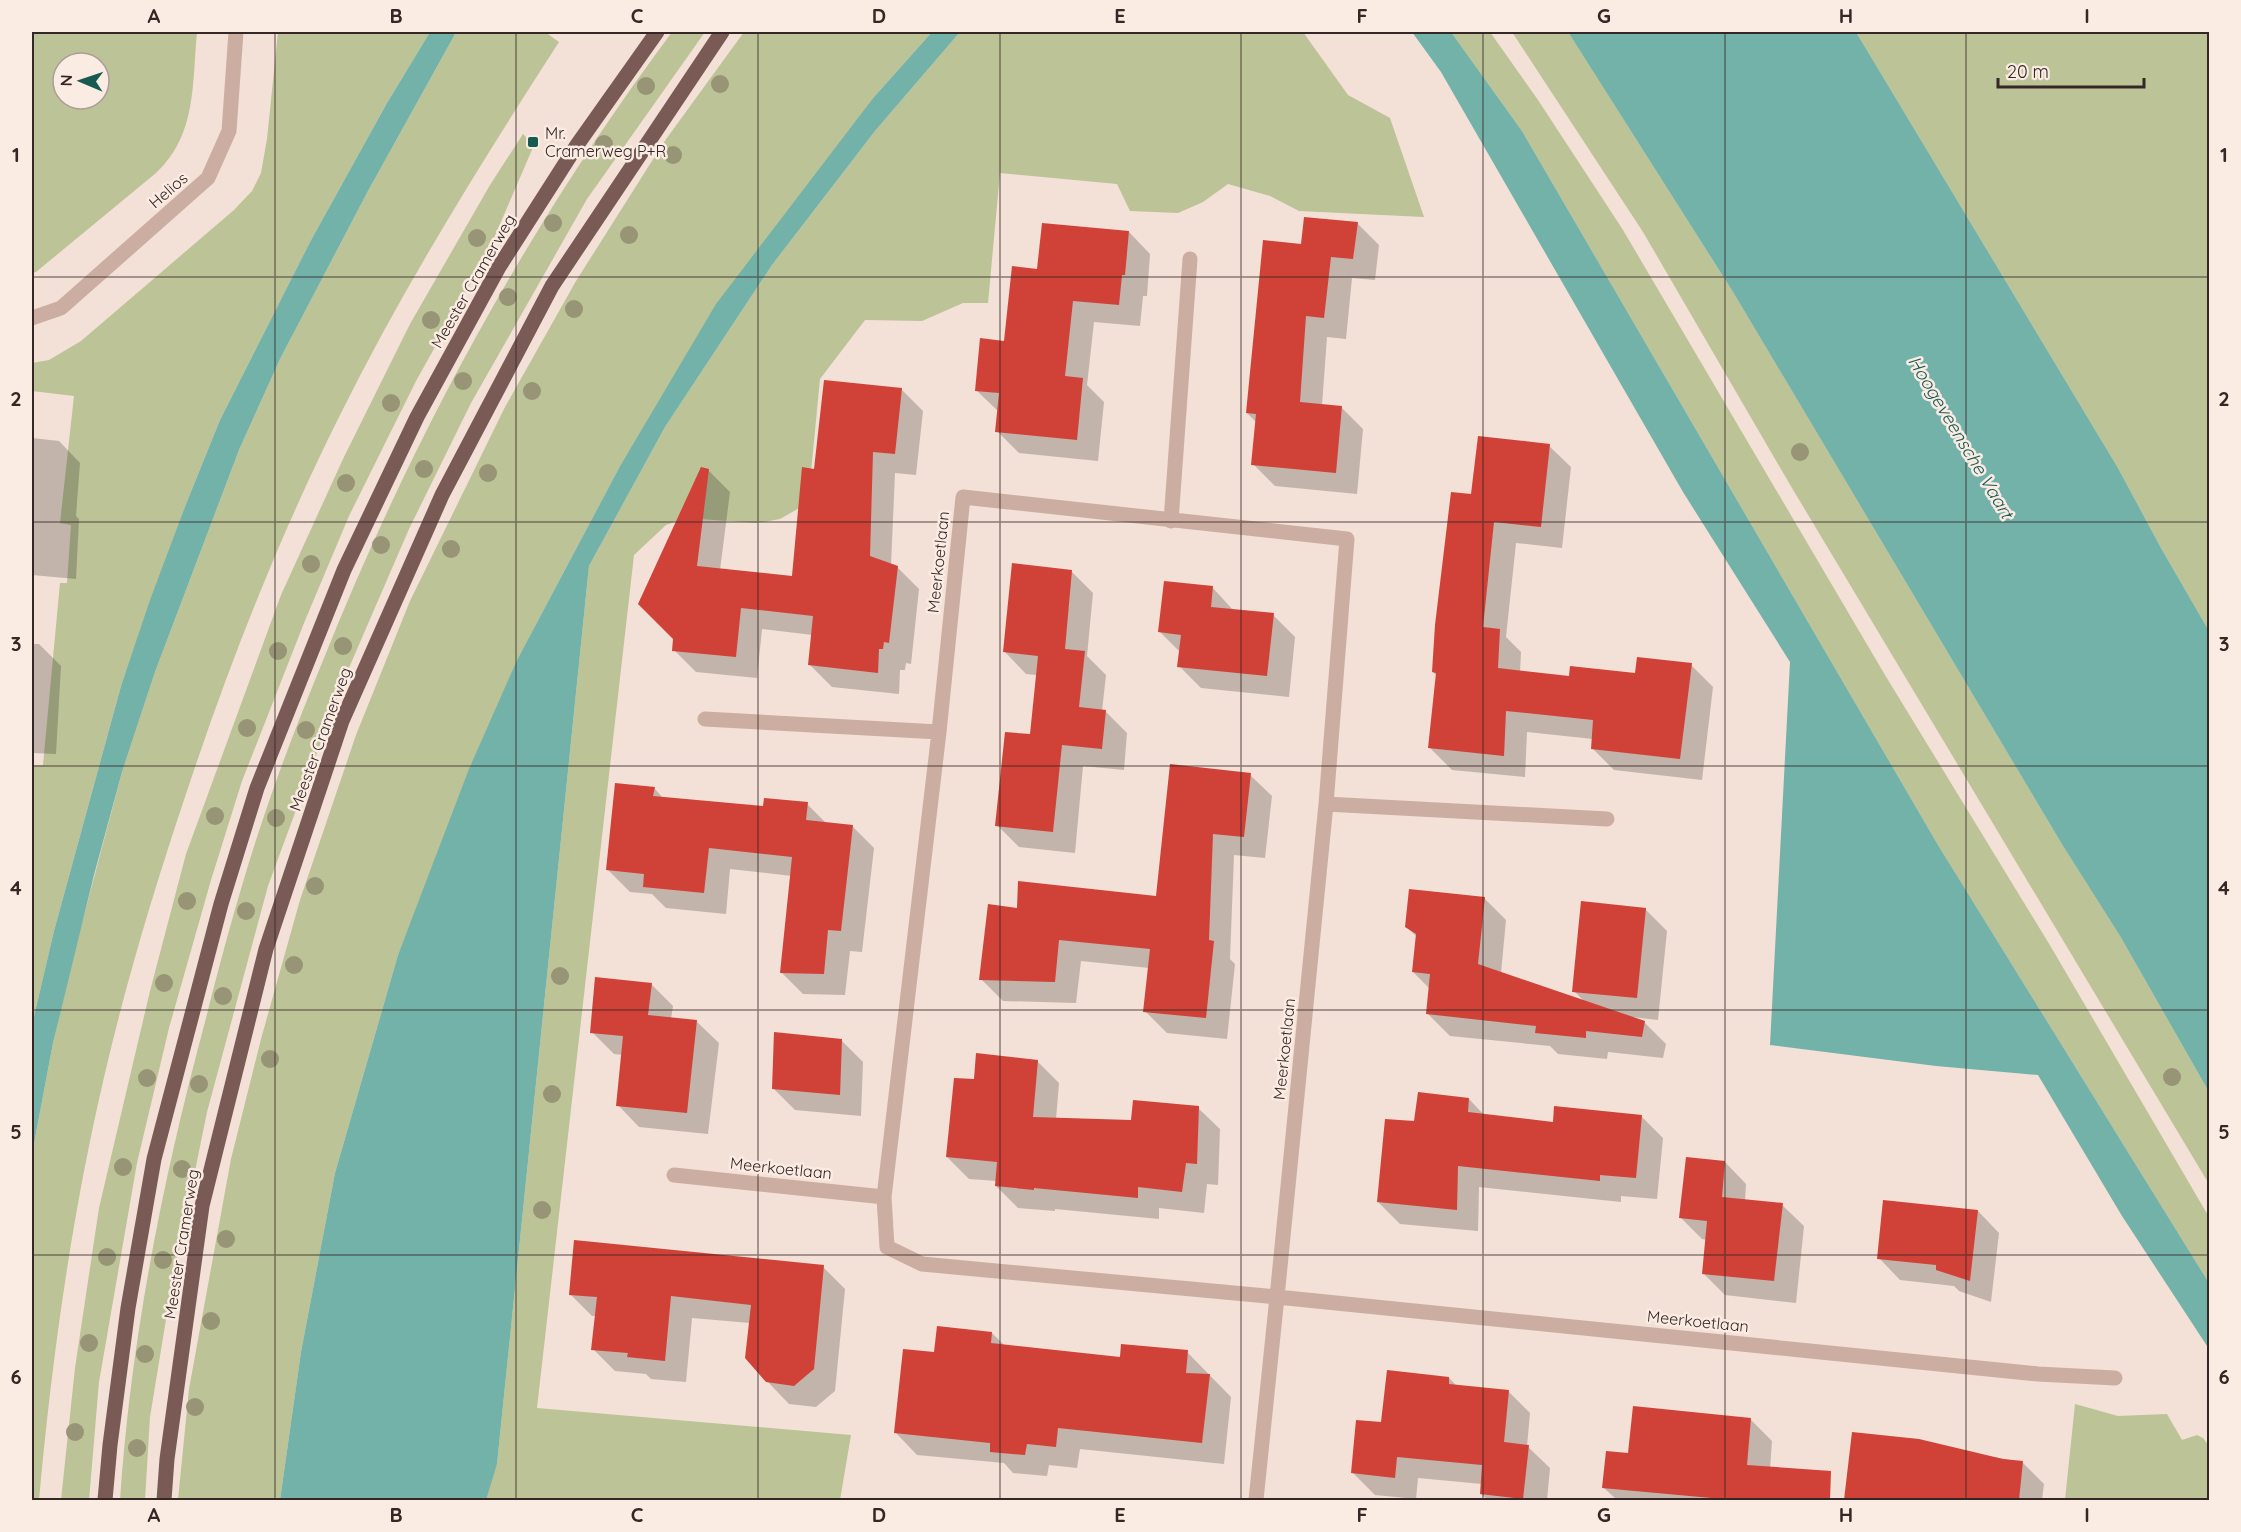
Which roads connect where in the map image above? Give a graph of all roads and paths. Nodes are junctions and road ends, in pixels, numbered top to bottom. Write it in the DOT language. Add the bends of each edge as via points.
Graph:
graph roads {
  1 [pos="236,32"];
  2 [pos="657,32"];
  3 [pos="722,32"];
  4 [pos="1190,259"];
  5 [pos="32,318"];
  6 [pos="1171,521"];
  7 [pos="705,719"];
  8 [pos="939,732"];
  9 [pos="1326,804"];
  10 [pos="1607,819"];
  11 [pos="674,1175"];
  12 [pos="884,1197"];
  13 [pos="1277,1297"];
  14 [pos="2115,1378"];
  15 [pos="105,1500"];
  16 [pos="164,1500"];
  17 [pos="1256,1500"];
  1 -- 5 [label="street, Helios" via="229,131 208,178 61,308"];
  2 -- 15 [label="main road, Meester Cramerweg" via="577,145 499,267 417,417 344,570 258,788 221,904 154,1159 128,1308"];
  3 -- 16 [label="main road, Meester Cramerweg" via="552,286 442,495 342,721 266,949 202,1206"];
  4 -- 6 [label="street"];
  6 -- 8 [label="street, Meerkoetlaan" via="963,497"];
  6 -- 9 [label="street, Meerkoetlaan" via="1347,539"];
  7 -- 8 [label="street"];
  8 -- 12 [label="street, Meerkoetlaan"];
  9 -- 10 [label="street"];
  9 -- 13 [label="street, Meerkoetlaan"];
  11 -- 12 [label="street, Meerkoetlaan"];
  12 -- 13 [label="street, Meerkoetlaan" via="887,1246 922,1263"];
  13 -- 14 [label="street, Meerkoetlaan" via="2038,1374"];
  13 -- 17 [label="street, Meerkoetlaan"];
}
